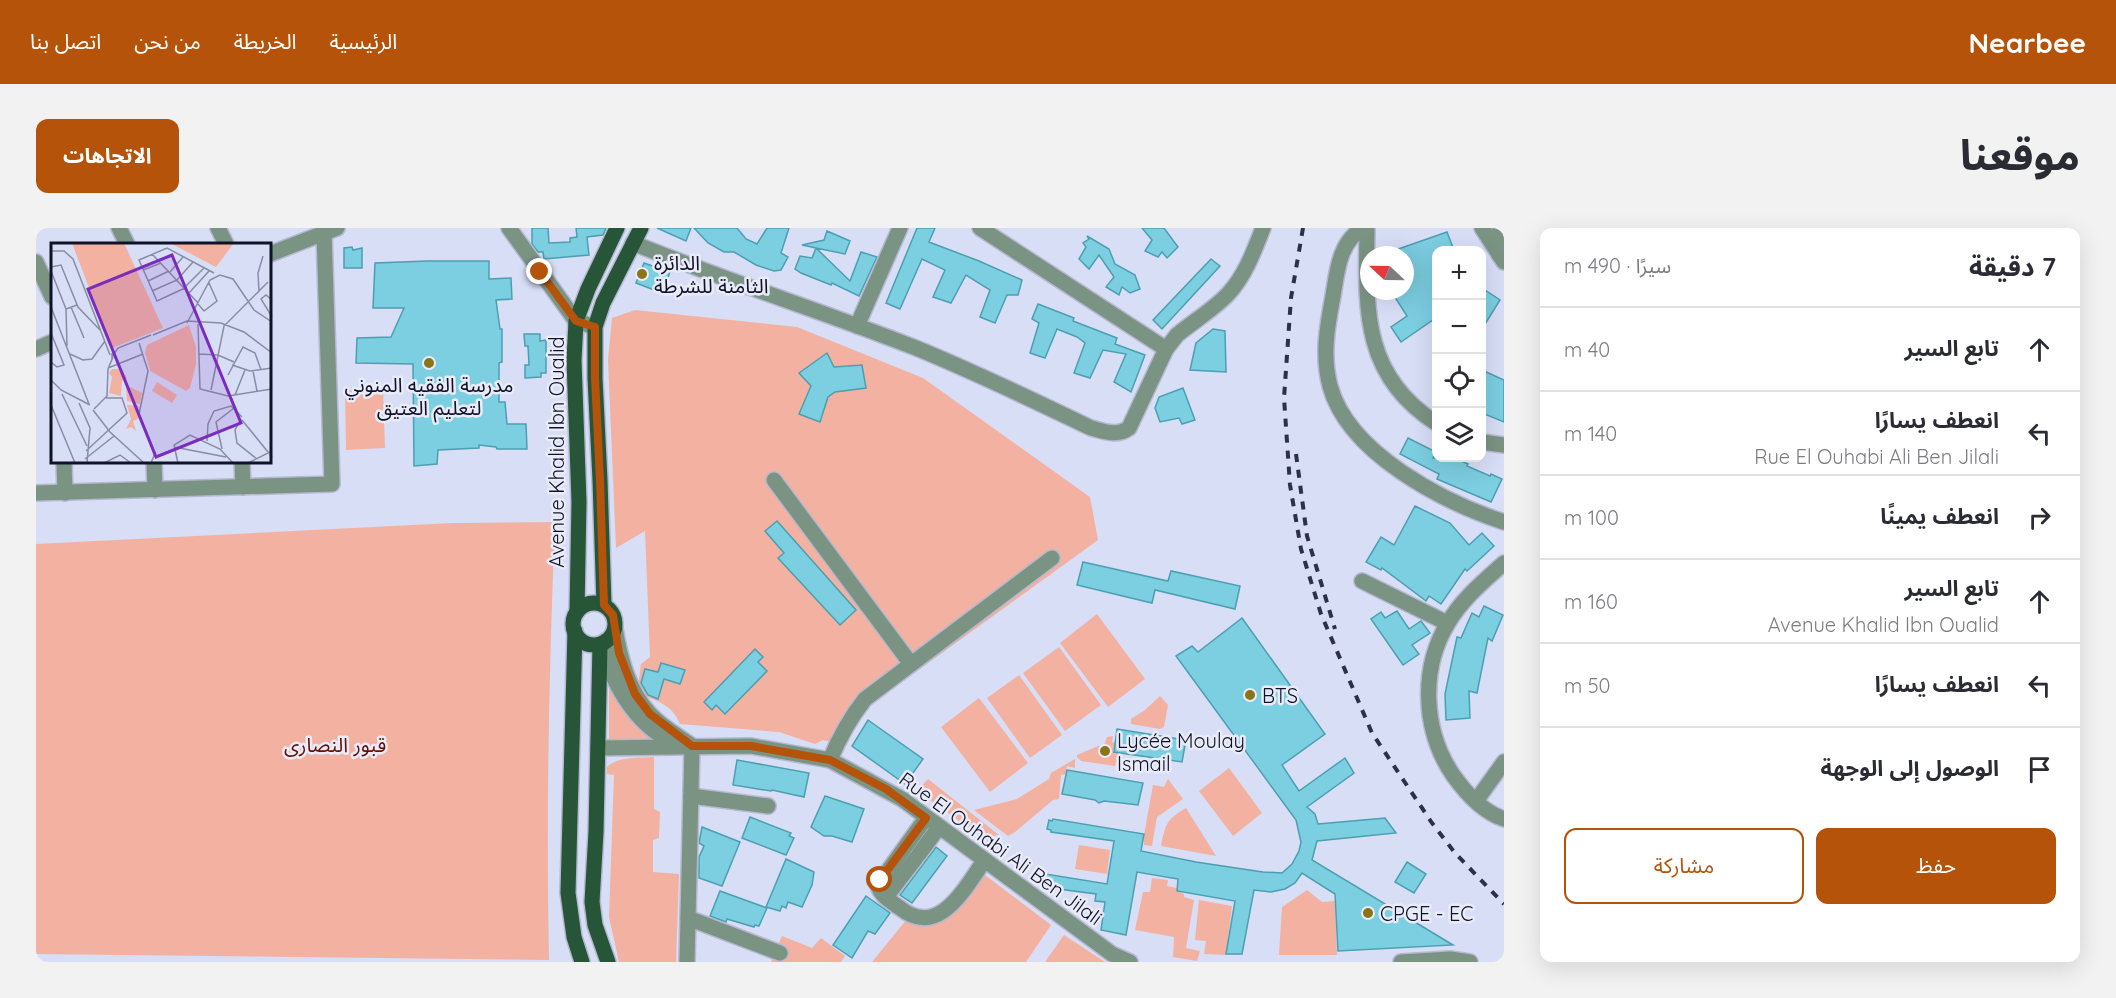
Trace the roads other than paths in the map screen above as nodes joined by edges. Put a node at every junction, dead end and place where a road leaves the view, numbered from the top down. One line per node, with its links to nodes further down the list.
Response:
1 (119, 228): 14 (street)
2 (218, 228): 15 (street)
3 (509, 228): 21 (street)
4 (617, 228): 21 (main road, Avenue Khalid Ibn Oualid)
5 (641, 228): 16 (main road, Avenue Khalid Ibn Oualid)
6 (900, 228): 22 (street)
7 (980, 228): 26 (street)
8 (1263, 228): 26 (street)
9 (1363, 228): 38 (street)
10 (1368, 228): 27 (street)
11 (1482, 228): 18 (street)
12 (1500, 228): 18 (street)
13 (323, 231): 17 (street); 34 (street)
14 (126, 243)
15 (226, 243)
16 (633, 243): 22 (street); 23 (main road, Avenue Khalid Ibn Oualid)
17 (272, 253)
18 (1502, 259)
19 (36, 262): 20 (street)
20 (51, 295)
21 (576, 321): 23 (street); 43 (main road, Avenue Khalid Ibn Oualid)
22 (857, 326): 26 (street)
23 (595, 327): 42 (main road, Avenue Khalid Ibn Oualid)
24 (51, 342): 25 (street)
25 (36, 349)
26 (1166, 349)
27 (1432, 419)
28 (1486, 443): 29 (street)
29 (1504, 445)
30 (64, 464): 36 (street)
31 (154, 464): 35 (street)
32 (242, 464): 34 (street)
33 (774, 480): 48 (street)
34 (243, 487): 35 (street)
35 (155, 490): 36 (street)
36 (65, 493): 37 (street)
37 (36, 494)
38 (1504, 522)
39 (1052, 558): 48 (street)
40 (1504, 563): 44 (street)
41 (1362, 581): 44 (street)
42 (604, 605): 43 (main road); 45 (main road)
43 (577, 612): 46 (main road)
44 (1447, 623): 54 (street)
45 (615, 628): 47 (main road); 49 (street)
46 (575, 631): 47 (main road); 62 (main road)
47 (603, 643): 49 (street); 50 (main road)
48 (911, 664): 51 (street)
49 (686, 746): 50 (street, Rue El Ouhabi Ali Ben Jilali); 51 (street, Rue El Ouhabi Ali Ben Jilali); 53 (street)
50 (598, 748): 63 (main road)
51 (830, 760): 57 (street, Rue El Ouhabi Ali Ben Jilali)
52 (1504, 762): 54 (street)
53 (691, 796): 55 (street); 60 (street)
54 (1476, 801): 56 (street)
55 (768, 806)
56 (1504, 819)
57 (933, 822): 58 (street, Rue El Ouhabi Ali Ben Jilali); 59 (street); 59 (street)
58 (984, 861): 59 (street); 65 (street, Rue El Ouhabi Ali Ben Jilali)
59 (886, 897)
60 (688, 918): 61 (street); 64 (street)
61 (780, 953)
62 (582, 962)
63 (608, 962)
64 (687, 962)
65 (1130, 962)
66 (1401, 962): 67 (street)
67 (1470, 962)

